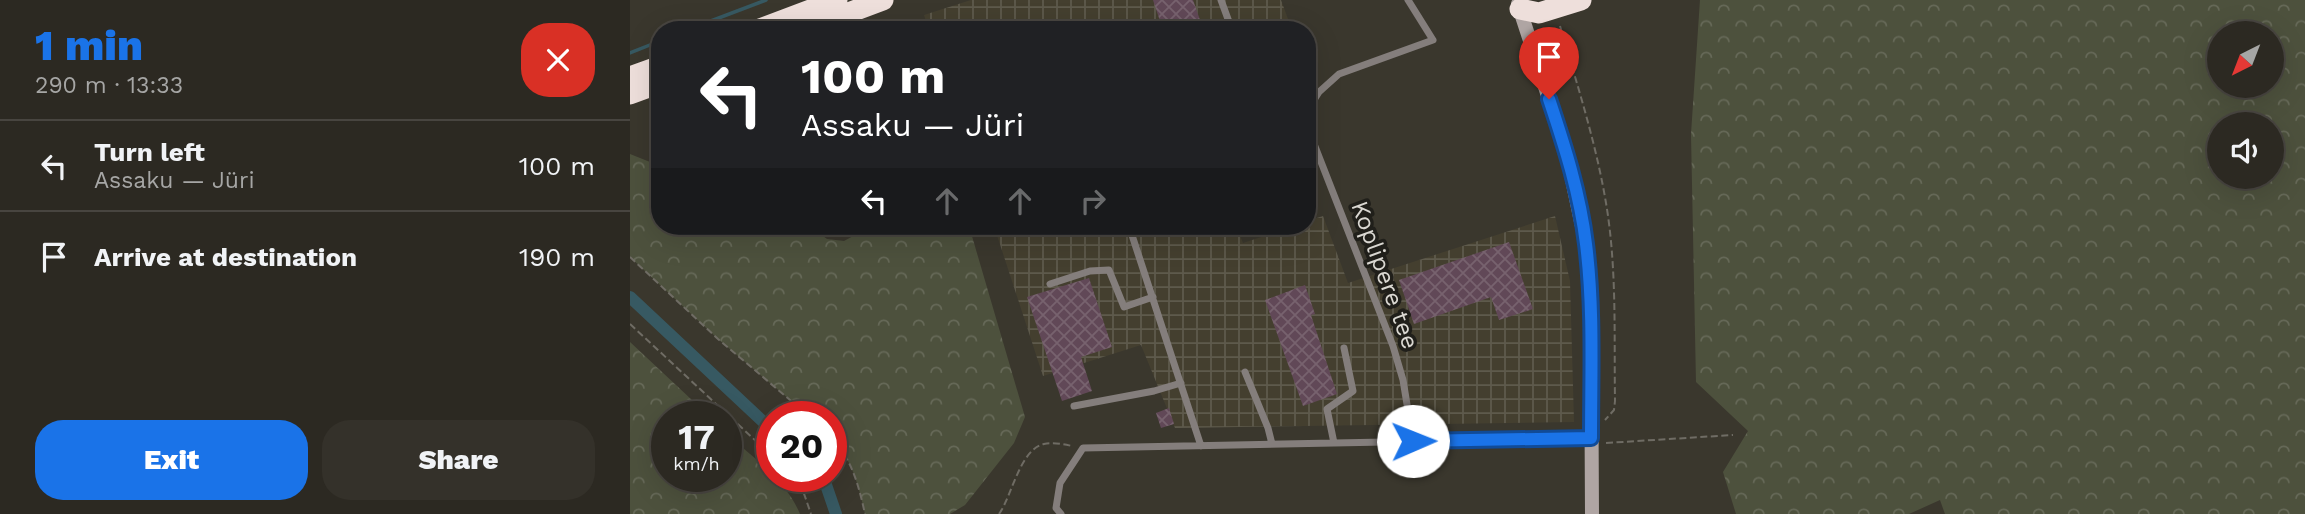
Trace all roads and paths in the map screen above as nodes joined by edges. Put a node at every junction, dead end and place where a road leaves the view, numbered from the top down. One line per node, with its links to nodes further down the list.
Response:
1 (883, 0): 8 (highway)
2 (1221, 0): 9 (lane)
3 (1408, 0): 15 (lane)
4 (1581, 0): 6 (highway)
5 (831, 2): 7 (highway)
6 (1523, 3): 27 (street)
7 (781, 21)
8 (827, 21)
9 (1229, 21)
10 (1563, 35): 27 (path)
11 (651, 69): 12 (highway)
12 (630, 77)
13 (651, 86): 14 (highway)
14 (630, 94)
15 (1316, 97)
16 (1316, 150): 30 (lane, Koplipere tee)
17 (1132, 235): 20 (lane)
18 (630, 257): 25 (path)
19 (1050, 284): 20 (lane)
20 (1153, 297): 24 (lane)
21 (630, 324): 29 (path)
22 (1344, 348): 31 (lane)
23 (1245, 372): 32 (lane)
24 (1181, 383): 26 (lane); 33 (lane)
25 (790, 401)
26 (1074, 406)
27 (1591, 435): 28 (path); 30 (lane); 41 (street)
28 (1733, 435)
29 (756, 441)
30 (1413, 441): 31 (lane)
31 (1334, 443): 32 (lane)
32 (1272, 444): 33 (lane)
33 (1201, 446): 34 (lane)
34 (1083, 448): 39 (path); 40 (lane)
35 (847, 462): 38 (path)
36 (803, 492): 37 (path)
37 (811, 514)
38 (865, 514)
39 (999, 514)
40 (1061, 514)
41 (1592, 514)

